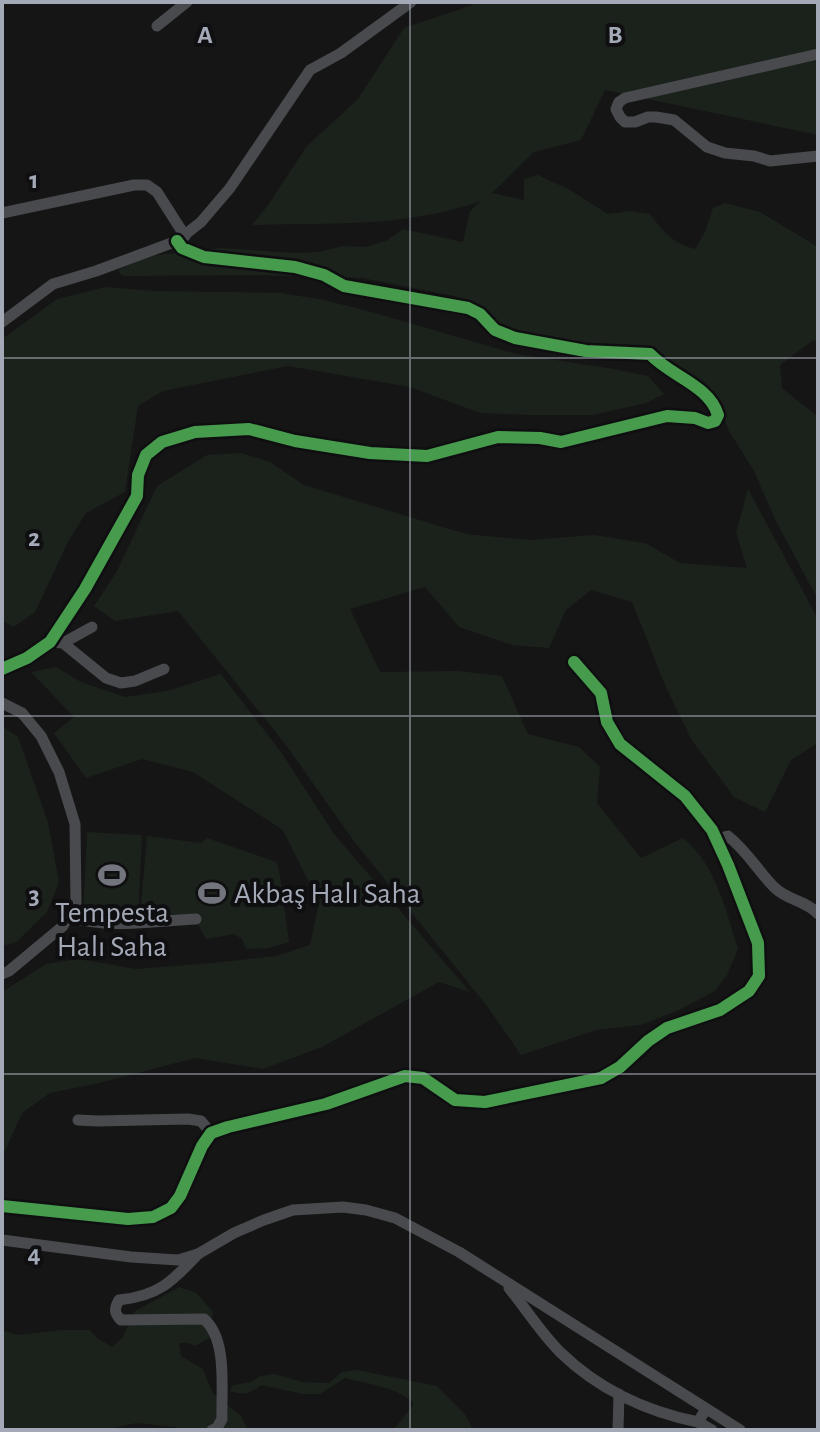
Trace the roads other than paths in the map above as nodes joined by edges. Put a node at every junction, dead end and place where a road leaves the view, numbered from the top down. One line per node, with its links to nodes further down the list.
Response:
1 (187, 2): 3 (street)
2 (411, 2): 7 (street)
3 (157, 26)
4 (818, 54): 5 (street)
5 (818, 156)
6 (2, 213): 7 (street)
7 (181, 239): 8 (street); 10 (street)
8 (2, 322)
9 (92, 627): 11 (street)
10 (50, 642): 11 (street); 13 (street)
11 (63, 643): 14 (street)
12 (574, 662): 16 (street)
13 (2, 669)
14 (164, 669)
15 (2, 703): 18 (street)
16 (716, 839): 17 (street); 22 (street)
17 (818, 914)
18 (69, 917): 19 (street); 20 (street)
19 (196, 919)
20 (2, 974)
21 (78, 1120): 22 (street)
22 (211, 1133): 23 (street)
23 (2, 1206)
24 (2, 1240): 25 (street)
25 (198, 1254): 26 (street); 30 (street)
26 (504, 1281): 27 (street); 28 (street)
27 (619, 1394): 29 (street); 31 (street)
28 (706, 1409): 29 (street); 33 (street)
29 (698, 1422): 32 (street)
30 (212, 1430)
31 (618, 1430)
32 (712, 1430)
33 (740, 1430)

